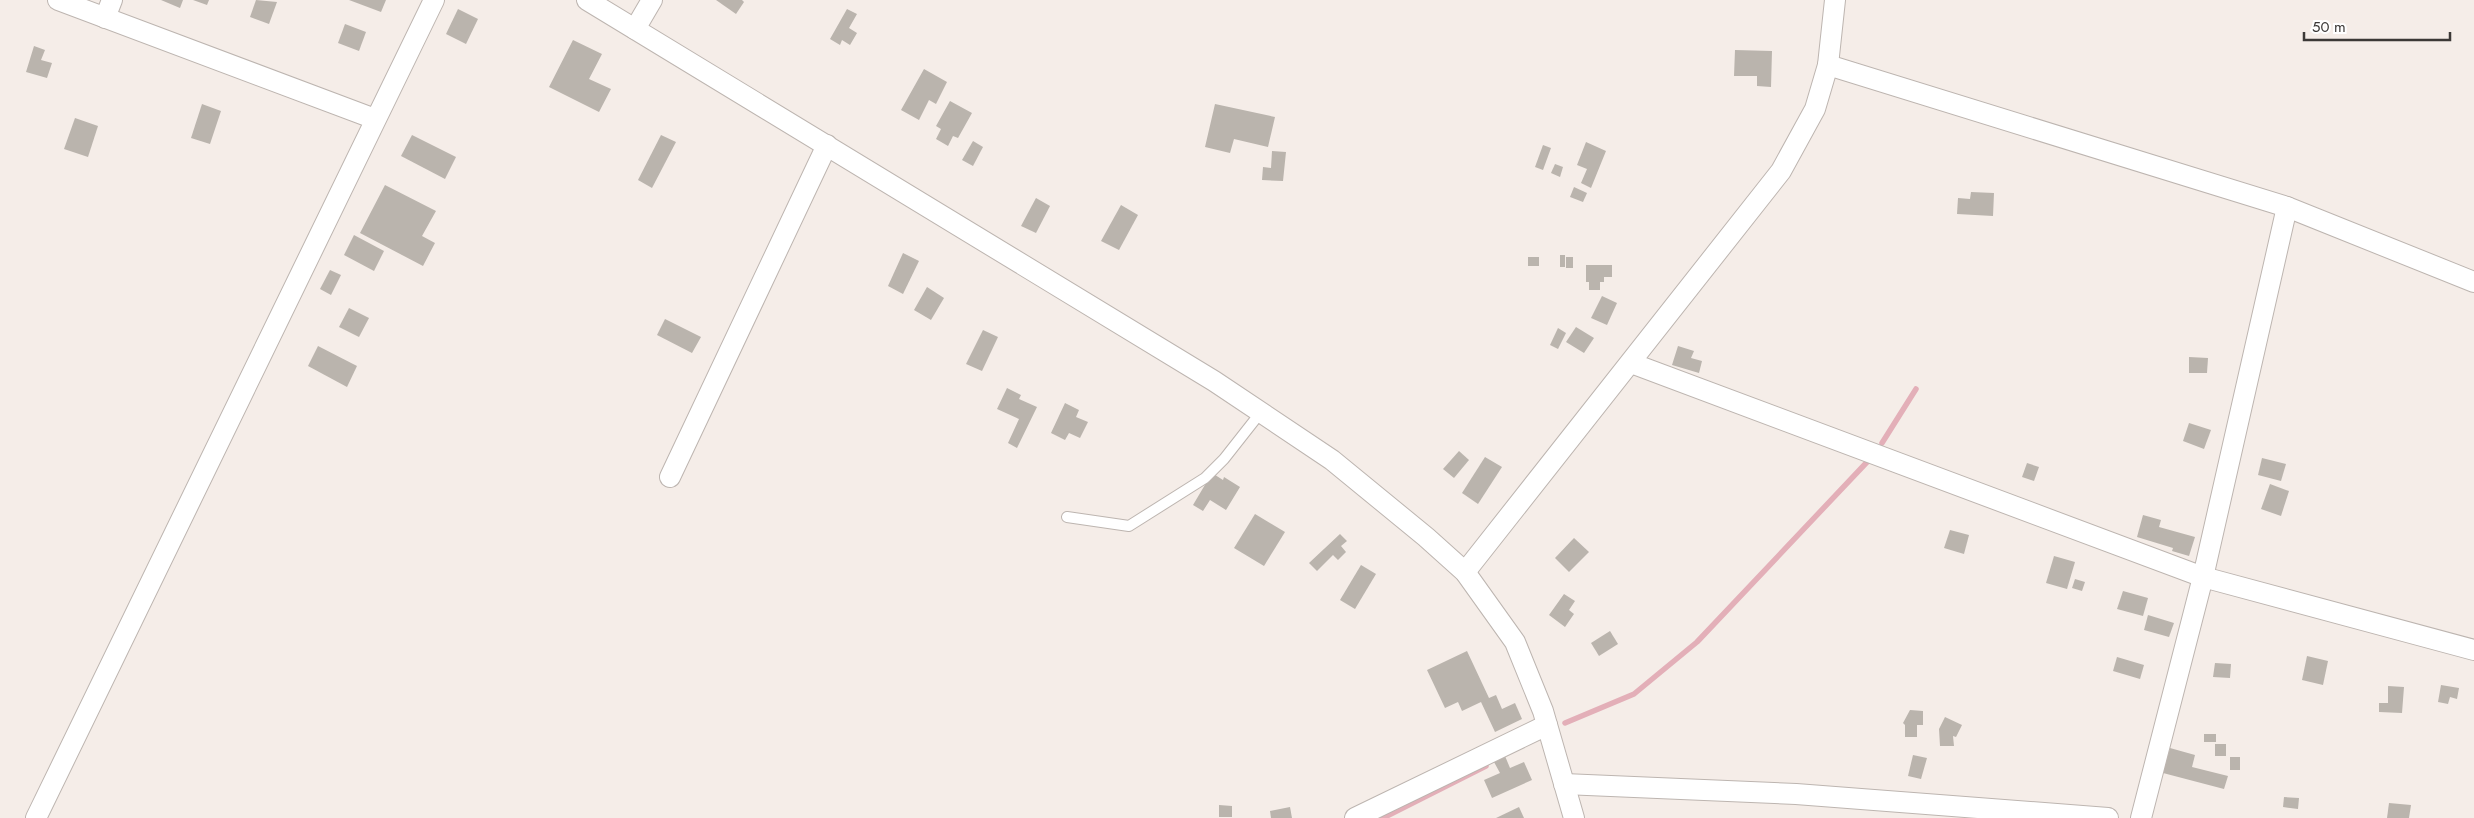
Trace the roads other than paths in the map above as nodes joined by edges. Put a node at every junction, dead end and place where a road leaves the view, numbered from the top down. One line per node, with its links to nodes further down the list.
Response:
1 (58, 0): 6 (street)
2 (434, 0): 9 (street)
3 (587, 0): 7 (street)
4 (652, 0): 7 (street)
5 (1835, 0): 8 (street)
6 (108, 9): 9 (street)
7 (635, 29): 10 (street)
8 (1828, 65): 11 (street); 13 (street)
9 (375, 119): 22 (street)
10 (827, 145): 14 (street); 15 (street)
11 (2287, 208): 12 (street); 18 (street)
12 (2474, 282)
13 (1631, 364): 17 (street); 18 (street)
14 (1261, 412): 16 (lane); 17 (street)
15 (670, 477)
16 (1067, 516)
17 (1465, 572): 20 (street)
18 (2203, 577): 19 (street); 26 (street)
19 (2474, 650)
20 (1547, 725): 21 (street); 23 (street)
21 (1564, 784): 24 (street); 25 (street)
22 (36, 818)
23 (1355, 818)
24 (1574, 818)
25 (2108, 818)
26 (2141, 818)

